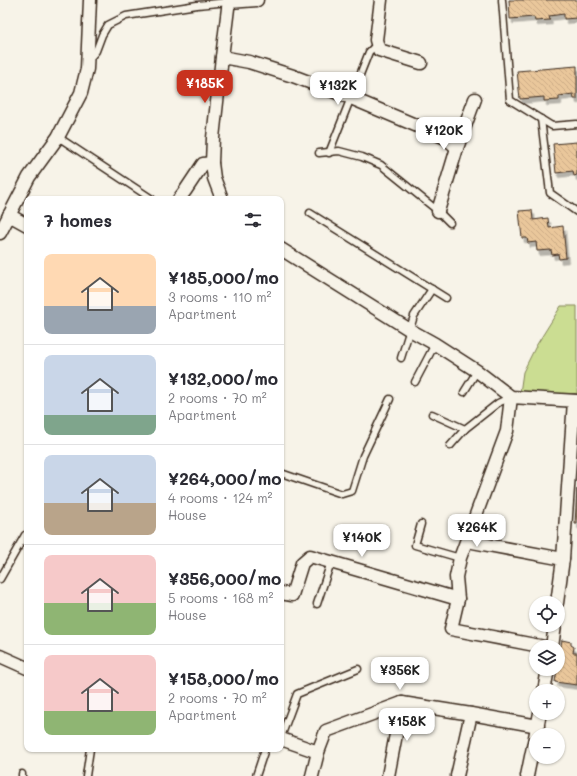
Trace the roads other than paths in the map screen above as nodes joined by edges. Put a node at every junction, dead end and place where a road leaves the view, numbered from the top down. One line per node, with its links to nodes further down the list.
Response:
1 (90, 0): 8 (street)
2 (257, 0): 5 (street)
3 (381, 0): 6 (street)
4 (502, 0): 12 (lane)
5 (229, 1): 7 (street); 8 (lane)
6 (377, 44): 9 (street); 10 (lane)
7 (222, 57): 10 (street); 18 (street)
8 (87, 60): 14 (street)
9 (421, 63)
10 (351, 98): 15 (street); 16 (lane)
11 (475, 99): 15 (street)
12 (541, 119): 13 (lane); 23 (lane)
13 (577, 124)
14 (58, 137): 19 (lane); 25 (street)
15 (457, 148): 22 (street)
16 (329, 153): 17 (lane); 22 (lane)
17 (319, 154)
18 (212, 163): 20 (street); 21 (street)
19 (147, 196)
20 (181, 196)
21 (221, 196)
22 (438, 211): 27 (lane)
23 (577, 212)
24 (310, 213): 30 (lane)
25 (9, 215): 26 (street); 28 (street)
26 (24, 223)
27 (450, 223)
28 (0, 233)
29 (284, 251): 32 (street)
30 (432, 289): 31 (lane); 32 (lane)
31 (446, 298)
32 (410, 330): 33 (street); 34 (lane)
33 (435, 344): 35 (street); 36 (lane)
34 (400, 358)
35 (477, 371): 37 (lane); 38 (street)
36 (415, 382)
37 (464, 392)
38 (512, 397): 40 (street); 42 (lane); 47 (street)
39 (390, 399): 44 (lane)
40 (575, 401): 49 (street)
41 (432, 414): 42 (lane)
42 (465, 429): 43 (lane)
43 (450, 446)
44 (284, 474)
45 (421, 524): 48 (lane)
46 (24, 537): 51 (lane)
47 (467, 541): 48 (street); 49 (street)
48 (460, 558): 54 (street)
49 (563, 559): 53 (street)
50 (331, 562): 52 (street); 54 (street); 55 (lane)
51 (0, 579)
52 (284, 594)
53 (558, 596)
54 (458, 599): 56 (street)
55 (317, 604)
56 (529, 644)
57 (0, 656): 58 (street)
58 (24, 667)
59 (358, 669): 64 (lane)
60 (402, 703): 61 (street); 68 (street); 72 (street)
61 (471, 714): 63 (street); 73 (street)
62 (539, 720): 63 (street)
63 (538, 726): 74 (street)
64 (284, 730)
65 (284, 739): 68 (street)
66 (90, 752): 69 (lane)
67 (264, 752): 70 (lane)
68 (318, 752): 71 (street)
69 (86, 776)
70 (256, 776)
71 (312, 776)
72 (388, 776)
73 (457, 776)
74 (527, 776)

